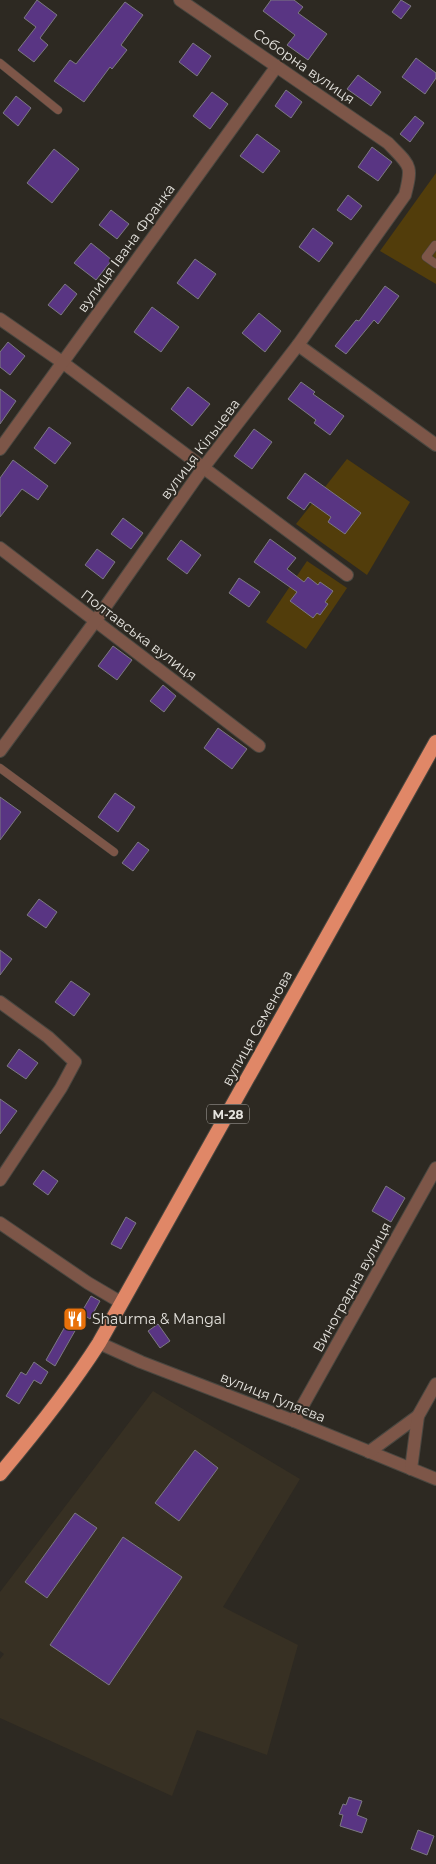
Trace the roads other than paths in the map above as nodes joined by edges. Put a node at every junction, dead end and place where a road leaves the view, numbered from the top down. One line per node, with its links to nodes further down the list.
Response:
1 (180, 0): 3 (street, Соборна вулиця)
2 (0, 64): 4 (lane)
3 (277, 66): 5 (street, Соборна вулиця); 10 (street, вулиця Івана Франка)
4 (58, 110)
5 (406, 162): 9 (street, вулиця Кільцева)
6 (435, 245): 7 (lane)
7 (436, 264)
8 (0, 319): 10 (street)
9 (298, 345): 11 (street); 13 (street, вулиця Кільцева)
10 (62, 362): 12 (street, вулиця Івана Франка); 13 (street)
11 (436, 445)
12 (0, 449)
13 (204, 468): 15 (street); 16 (street, вулиця Кільцева)
14 (0, 548): 16 (street, Полтавська вулиця)
15 (347, 574)
16 (96, 620): 18 (street, Полтавська вулиця); 19 (street, вулиця Кільцева)
17 (436, 742): 26 (highway, вулиця Семенова / М-28)
18 (259, 746)
19 (0, 751)
20 (0, 768): 21 (lane)
21 (114, 852)
22 (0, 1002): 24 (street)
23 (436, 1168): 30 (street, Виноградна вулиця)
24 (0, 1180)
25 (0, 1223): 26 (street)
26 (122, 1303): 27 (highway, вулиця Семенова / М-28)
27 (99, 1343): 30 (street, вулиця Гуляєва); 33 (highway, вулиця Семенова / М-28)
28 (436, 1384): 29 (street)
29 (418, 1416): 31 (street); 32 (street)
30 (294, 1421): 31 (street, вулиця Гуляєва)
31 (369, 1452): 32 (street, вулиця Гуляєва)
32 (410, 1469): 34 (street, вулиця Гуляєва)
33 (0, 1474)
34 (436, 1479)

